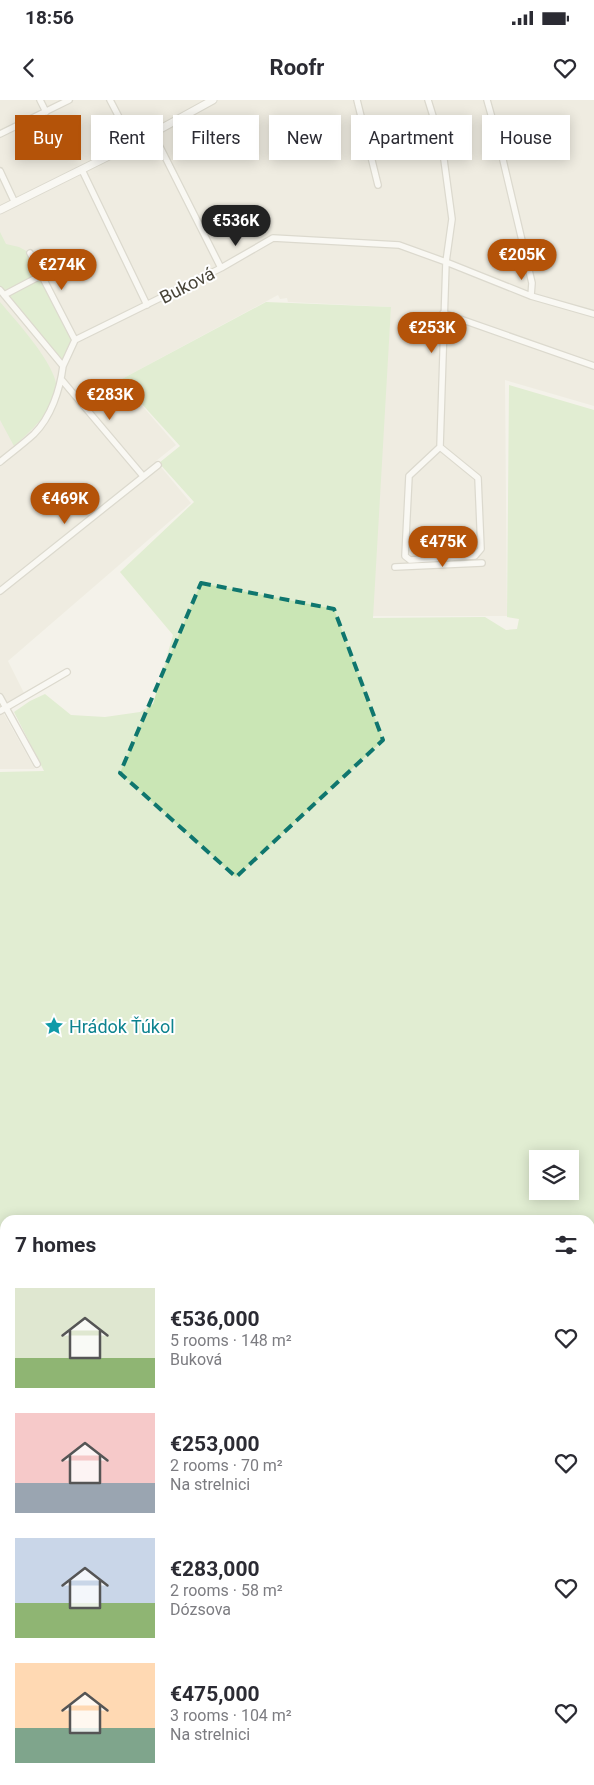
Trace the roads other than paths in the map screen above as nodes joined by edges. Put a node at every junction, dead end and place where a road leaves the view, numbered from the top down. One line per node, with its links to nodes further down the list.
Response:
1 (40, 100): 8 (street)
2 (69, 100): 8 (street)
3 (110, 100): 9 (street)
4 (213, 100): 10 (street)
5 (357, 100): 16 (street)
6 (428, 100): 20 (street)
7 (487, 100): 24 (street)
8 (46, 112): 11 (street)
9 (118, 115)
10 (163, 128)
11 (0, 134)
12 (163, 153): 21 (street)
13 (102, 160): 14 (street)
14 (82, 170): 17 (street); 25 (street)
15 (0, 171): 17 (street)
16 (378, 184)
17 (14, 204): 18 (street)
18 (0, 210)
19 (30, 253): 22 (street)
20 (446, 262): 21 (street, Buková); 24 (street, Buková); 26 (street)
21 (221, 268): 25 (street, Buková)
22 (42, 275): 23 (street); 28 (street)
23 (2, 293): 29 (street)
24 (531, 296): 27 (street, Buková)
25 (147, 305): 28 (street, Buková)
26 (443, 313): 30 (street); 32 (street)
27 (594, 314)
28 (75, 340): 29 (street)
29 (63, 366): 31 (street)
30 (594, 366)
31 (61, 379): 33 (street); 35 (street)
32 (440, 447): 36 (street); 37 (street)
33 (0, 462)
34 (158, 465): 35 (street)
35 (143, 476): 41 (street)
36 (458, 557): 37 (street); 39 (street)
37 (425, 562): 39 (street); 40 (street)
38 (482, 563): 39 (street)
39 (458, 564)
40 (395, 567)
41 (0, 591)
42 (67, 672): 44 (street)
43 (0, 697): 44 (street)
44 (3, 709): 45 (street)
45 (36, 764)

